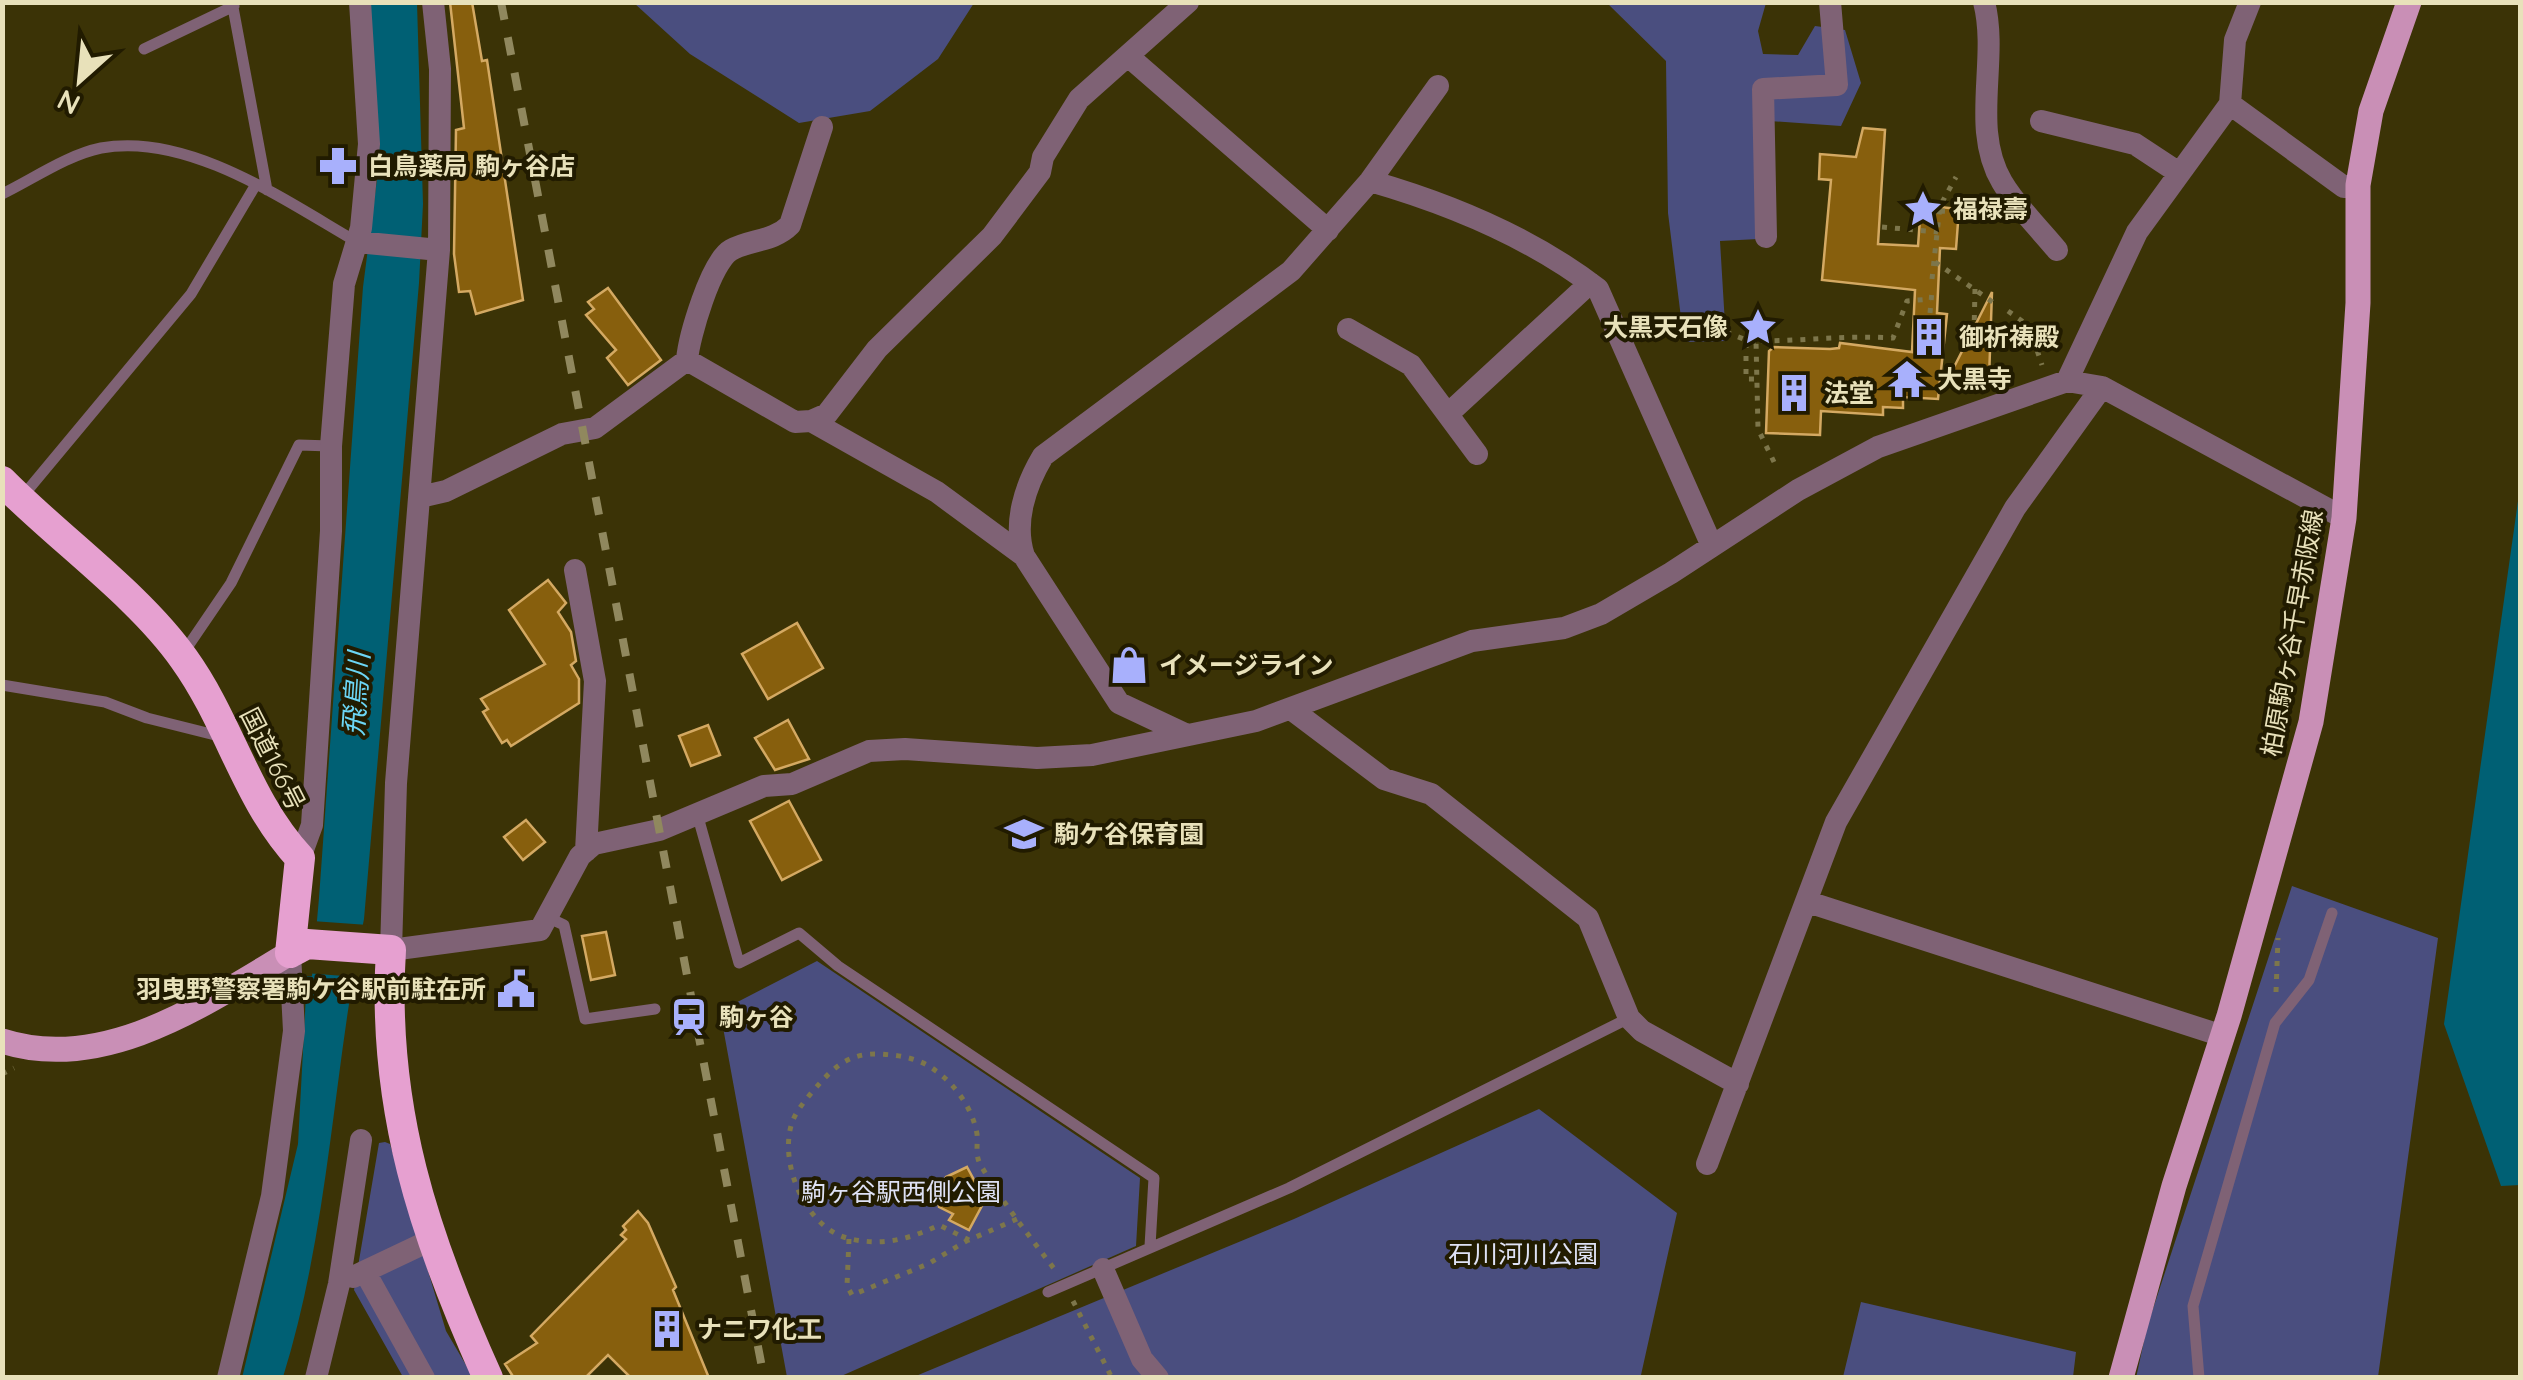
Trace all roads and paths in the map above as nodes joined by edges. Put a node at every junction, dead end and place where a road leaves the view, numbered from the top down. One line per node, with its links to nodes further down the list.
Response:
1 (360, 2): 27 (street)
2 (433, 2): 28 (street)
3 (1188, 2): 10 (street)
4 (1984, 2): 29 (street)
5 (2250, 2): 12 (street)
6 (2409, 2): 18 (main road, 柏原駒ヶ谷千早赤阪線)
7 (1819, 3): 26 (street)
8 (233, 4): 9 (lane); 19 (lane)
9 (144, 49)
10 (1128, 56): 24 (street); 50 (street)
11 (1438, 86): 17 (street)
12 (2230, 104): 15 (street); 18 (street)
13 (2042, 121): 15 (street)
14 (822, 128): 44 (street)
15 (2180, 173): 47 (street)
16 (1956, 176): 21 (path)
17 (1370, 181): 24 (street); 32 (street)
18 (2358, 185): 56 (main road, 柏原駒ヶ谷千早赤阪線)
19 (261, 188): 20 (lane); 27 (lane); 54 (lane)
20 (2, 194)
21 (1940, 211): 22 (path); 25 (path)
22 (1972, 213)
23 (1882, 227): 25 (path)
24 (1328, 230): 58 (street)
25 (1938, 232): 30 (path)
26 (1766, 237)
27 (360, 242): 28 (street); 51 (street)
28 (434, 250): 55 (street)
29 (2057, 250)
30 (1934, 262): 31 (path); 33 (path)
31 (1932, 279)
32 (1590, 283): 49 (street); 57 (street)
33 (1976, 289): 36 (path); 41 (path)
34 (1932, 290): 35 (path)
35 (1931, 299): 38 (path); 43 (path)
36 (1994, 303)
37 (2008, 311): 45 (path)
38 (1930, 313)
39 (1348, 329): 49 (street)
40 (1726, 332): 42 (path)
41 (1974, 333)
42 (1746, 340): 43 (path); 46 (path)
43 (1756, 341): 46 (path)
44 (686, 360): 50 (street); 55 (street)
45 (2042, 366)
46 (1757, 379): 53 (path)
47 (2067, 381): 48 (street); 57 (street)
48 (2102, 387): 56 (street); 68 (street)
49 (1448, 414): 52 (street)
50 (811, 421): 58 (street)
51 (331, 446): 60 (lane); 67 (street)
52 (1478, 454)
53 (1774, 462)
54 (12, 490): 60 (highway, 国道166号)
55 (420, 497): 73 (street)
56 (2344, 518): 77 (main road, 柏原駒ヶ谷千早赤阪線)
57 (1712, 546): 62 (street)
58 (1024, 556): 63 (street)
59 (575, 570): 66 (street)
60 (182, 655): 64 (highway, 国道166号)
61 (2, 685): 64 (lane)
62 (1291, 709): 63 (street); 75 (street)
63 (1187, 735): 65 (street)
64 (227, 738): 67 (highway, 国道166号)
65 (698, 817): 66 (street); 86 (lane)
66 (586, 851): 70 (street)
67 (300, 858): 72 (highway)
68 (1808, 902): 77 (street); 79 (street)
69 (2332, 913): 76 (lane)
70 (547, 917): 73 (street); 74 (lane)
71 (2278, 934): 76 (path)
72 (299, 948): 73 (highway); 78 (main road); 92 (street)
73 (380, 948): 84 (highway)
74 (655, 1009)
75 (1629, 1018): 79 (street); 86 (lane)
76 (2275, 1023): 99 (lane)
77 (2223, 1036): 98 (main road, 柏原駒ヶ谷千早赤阪線)
78 (2, 1041)
79 (1738, 1084): 81 (street)
80 (362, 1140): 89 (street)
81 (1707, 1164)
82 (1017, 1219): 83 (path); 85 (path); 90 (path)
83 (849, 1239): 85 (path); 85 (path)
84 (432, 1240): 88 (street); 95 (highway)
85 (969, 1240)
86 (1150, 1246): 87 (lane)
87 (1103, 1268): 90 (lane); 97 (street)
88 (365, 1272): 89 (street); 94 (street)
89 (339, 1284): 93 (street)
90 (1064, 1284): 91 (lane); 96 (path)
91 (1048, 1292)
92 (228, 1378)
93 (316, 1378)
94 (424, 1378)
95 (488, 1378)
96 (1112, 1378)
97 (1158, 1378)
98 (2121, 1378)
99 (2198, 1378)

